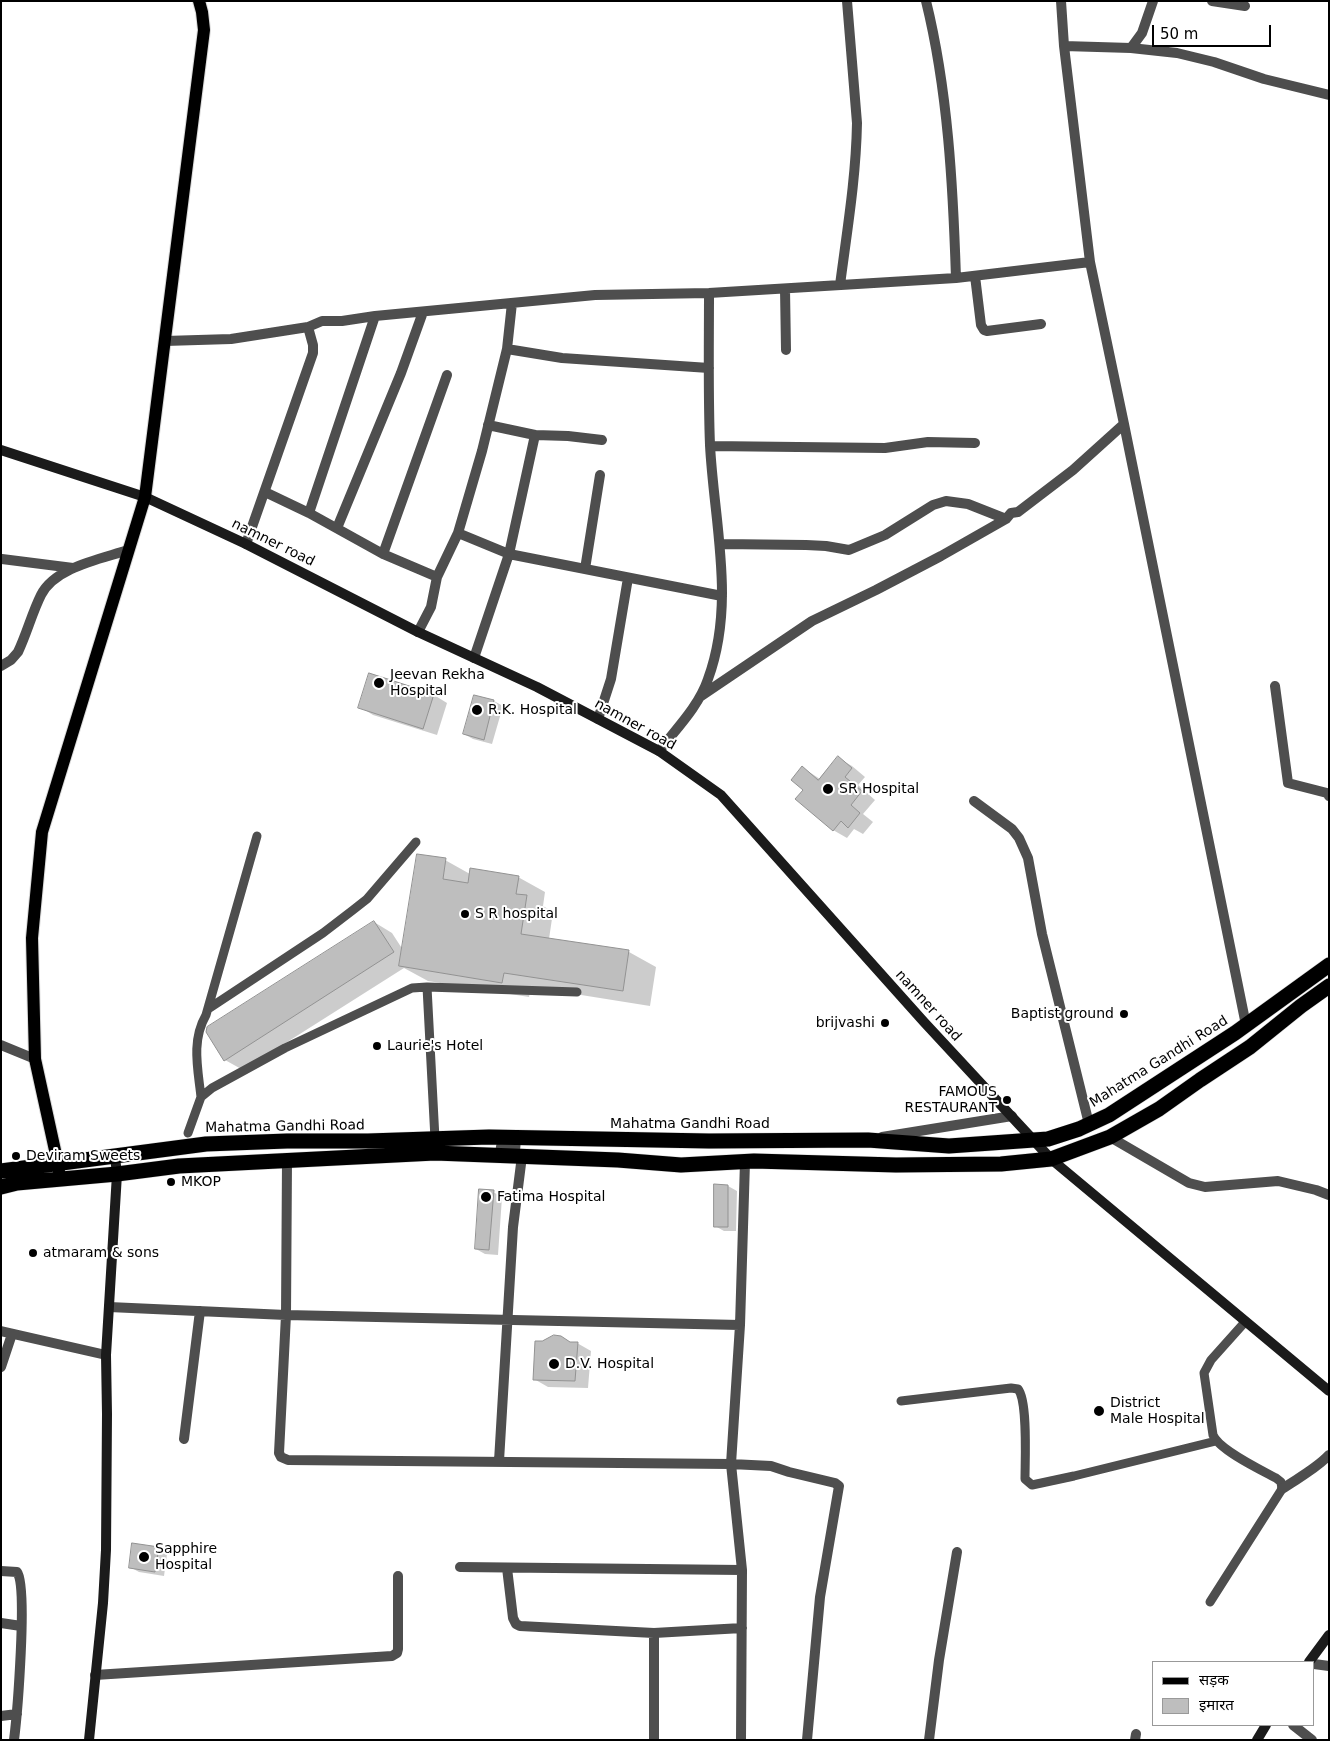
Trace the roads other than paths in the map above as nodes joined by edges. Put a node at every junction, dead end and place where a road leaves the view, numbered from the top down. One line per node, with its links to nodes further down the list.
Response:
1 (846, 1): 14 (street)
2 (926, 1): 13 (street)
3 (1061, 1): 8 (street)
4 (1152, 1): 9 (street)
5 (1212, 1): 7 (street)
6 (202, 5): 22 (main road)
7 (1245, 6)
8 (1064, 46): 9 (street); 11 (street)
9 (1131, 48): 10 (street)
10 (1329, 95)
11 (1090, 262): 12 (street); 27 (street)
12 (974, 276): 13 (street); 20 (street)
13 (956, 278): 14 (street)
14 (840, 285): 15 (street)
15 (785, 289): 16 (street); 24 (street)
16 (709, 293): 17 (street); 25 (street)
17 (512, 303): 18 (street); 23 (street)
18 (423, 312): 19 (street); 39 (street)
19 (375, 316): 21 (street); 37 (street)
20 (1041, 324)
21 (308, 327): 22 (street); 35 (street)
22 (165, 341): 36 (main road)
23 (507, 348): 25 (street); 28 (street)
24 (786, 350)
25 (710, 368): 32 (street)
26 (447, 375): 44 (street)
27 (1124, 424): 38 (street); 68 (street)
28 (488, 425): 29 (street); 40 (street)
29 (534, 435): 30 (street); 45 (street)
30 (602, 440)
31 (975, 443): 32 (street)
32 (710, 446): 42 (street)
33 (1, 450): 36 (main road, namner road)
34 (600, 475): 48 (street)
35 (265, 492): 37 (street); 41 (street)
36 (144, 497): 41 (main road, namner road); 43 (main road)
37 (309, 513): 39 (street)
38 (1006, 518): 42 (street); 56 (street)
39 (336, 528): 44 (street)
40 (458, 533): 45 (street); 49 (street)
41 (246, 544): 52 (main road, namner road)
42 (721, 544): 51 (street)
43 (128, 550): 47 (street); 70 (main road)
44 (383, 554): 49 (street)
45 (509, 554): 48 (street); 53 (street)
46 (2, 559): 47 (street)
47 (73, 568): 54 (street)
48 (585, 569): 50 (street)
49 (437, 577): 52 (street)
50 (628, 578): 51 (street); 57 (street)
51 (722, 596): 56 (street)
52 (418, 632): 53 (main road, namner road)
53 (474, 658): 57 (main road, namner road)
54 (1, 666)
55 (1275, 686): 59 (street)
56 (700, 696): 58 (street)
57 (598, 719): 58 (main road, namner road)
58 (659, 751): 72 (main road, namner road)
59 (1329, 796)
60 (974, 801): 73 (street)
61 (257, 836): 67 (lane)
62 (416, 842): 67 (lane)
63 (1329, 965): 68 (highway, Mahatma Gandhi Road)
64 (1329, 986): 75 (highway, Mahatma Gandhi Road)
65 (426, 987): 66 (lane); 71 (lane); 76 (lane)
66 (577, 992)
67 (208, 1009): 71 (lane)
68 (1246, 1026): 73 (highway, Mahatma Gandhi Road)
69 (1, 1045): 70 (street)
70 (35, 1059): 85 (main road)
71 (201, 1097): 74 (lane)
72 (1012, 1116): 77 (street); 78 (main road, namner road)
73 (1089, 1124): 78 (highway, Mahatma Gandhi Road)
74 (188, 1133)
75 (1110, 1137): 81 (highway, Mahatma Gandhi Road); 88 (street)
76 (435, 1139): 77 (highway, Mahatma Gandhi Road); 80 (highway, Mahatma Gandhi Road)
77 (862, 1140): 78 (highway, Mahatma Gandhi Road)
78 (1034, 1140): 81 (main road, namner road)
79 (519, 1156): 82 (highway, Mahatma Gandhi Road); 83 (highway, Mahatma Gandhi Road); 92 (street)
80 (115, 1157): 85 (highway, Mahatma Gandhi Road); 86 (main road)
81 (1051, 1159): 83 (highway, Mahatma Gandhi Road); 93 (main road, namner road)
82 (287, 1161): 86 (highway, Mahatma Gandhi Road); 91 (street)
83 (745, 1162): 94 (street)
84 (1, 1172): 85 (highway, Mahatma Gandhi Road)
85 (59, 1172): 86 (highway, Mahatma Gandhi Road); 87 (highway, Mahatma Gandhi Road)
86 (117, 1174): 89 (main road)
87 (1, 1186)
88 (1329, 1195)
89 (109, 1306): 90 (street); 97 (main road)
90 (200, 1312): 91 (street); 101 (street)
91 (286, 1315): 92 (street); 104 (street)
92 (508, 1319): 94 (street); 104 (street)
93 (1245, 1322): 99 (main road, namner road); 102 (lane)
94 (740, 1325): 105 (street)
95 (1, 1331): 96 (street)
96 (12, 1334): 97 (street); 98 (street)
97 (106, 1355): 122 (main road)
98 (1, 1367)
99 (1329, 1391)
100 (901, 1400): 102 (lane)
101 (184, 1439)
102 (1216, 1441): 106 (lane)
103 (1329, 1455): 106 (street)
104 (499, 1461): 105 (street)
105 (731, 1464): 110 (street); 131 (street)
106 (1282, 1489): 113 (lane)
107 (957, 1552): 132 (street)
108 (460, 1568): 109 (street)
109 (506, 1568): 110 (street); 117 (street)
110 (742, 1570): 116 (street)
111 (1, 1571): 115 (street)
112 (398, 1576): 122 (street)
113 (1210, 1602)
114 (1, 1623): 115 (street)
115 (21, 1626): 123 (street)
116 (742, 1628): 117 (street); 130 (street)
117 (654, 1632): 129 (street)
118 (1329, 1635): 119 (main road)
119 (1310, 1661)
120 (1315, 1664): 121 (street)
121 (1329, 1666)
122 (95, 1675): 128 (main road)
123 (17, 1714): 124 (street); 127 (street)
124 (1, 1716)
125 (1265, 1726): 133 (main road)
126 (1294, 1726): 134 (street)
127 (14, 1740)
128 (88, 1740)
129 (654, 1740)
130 (741, 1740)
131 (807, 1740)
132 (929, 1740)
133 (1257, 1740)
134 (1312, 1740)

